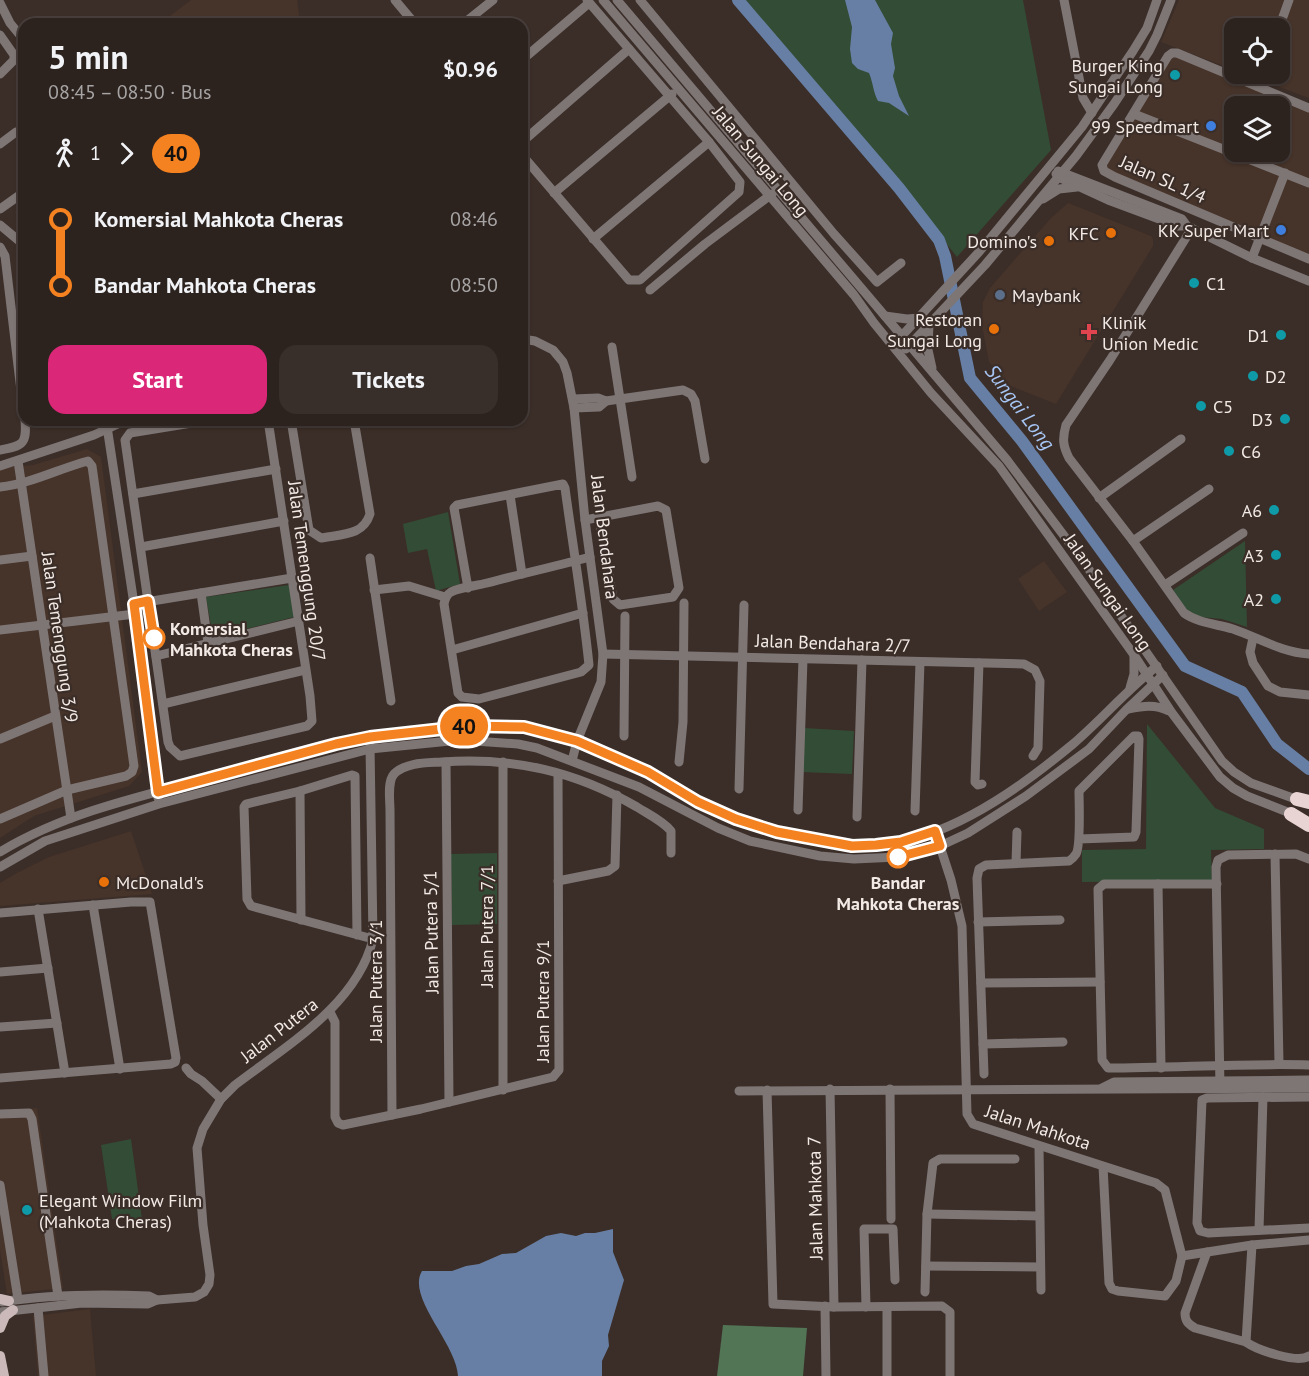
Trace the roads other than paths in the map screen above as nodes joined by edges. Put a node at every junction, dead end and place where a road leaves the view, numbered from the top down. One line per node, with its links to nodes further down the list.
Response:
1 (493, 0): 13 (street)
2 (603, 0): 22 (street, Jalan Sungai Long)
3 (616, 0): 39 (street, Jalan Sungai Long)
4 (640, 0): 36 (street)
5 (1064, 0): 26 (street)
6 (1157, 0): 26 (street)
7 (1171, 0): 20 (street)
8 (1289, 0): 14 (street)
9 (588, 1): 17 (street); 18 (street)
10 (400, 2): 12 (street)
11 (0, 3): 15 (street)
12 (411, 18)
13 (471, 18)
14 (1282, 18)
15 (18, 32)
16 (2, 38): 19 (street)
17 (628, 49): 24 (street); 29 (street)
18 (528, 55)
19 (0, 74)
20 (1130, 80): 23 (street); 32 (street)
21 (1257, 86): 23 (street, Jalan SL 1/4); 25 (street)
22 (678, 88): 24 (street); 42 (street, Jalan Sungai Long)
23 (1148, 89): 27 (street, Jalan SL 1/4)
24 (669, 96): 30 (street); 40 (street)
25 (1309, 108)
26 (1092, 113): 34 (street)
27 (1134, 114): 35 (street); 47 (street, Jalan SL 1/4)
28 (16, 132): 31 (street)
29 (528, 137)
30 (709, 142): 48 (street); 48 (street)
31 (0, 144)
32 (1076, 156): 34 (street); 38 (street)
33 (528, 162): 40 (street)
34 (1055, 171): 38 (street); 43 (street); 57 (street)
35 (1285, 173): 37 (street); 47 (street)
36 (791, 180): 39 (street); 53 (street)
37 (1309, 183)
38 (1082, 184): 43 (street); 46 (street)
39 (779, 189): 42 (street); 56 (street, Jalan Sungai Long)
40 (554, 193): 48 (street)
41 (18, 196): 44 (street)
42 (769, 196): 55 (street); 62 (street, Jalan Sungai Long)
43 (1036, 204): 58 (street)
44 (2, 205)
45 (0, 225): 49 (street)
46 (1189, 227): 51 (street); 89 (street)
47 (1260, 238): 51 (street); 52 (street, Jalan SL 1/4)
48 (593, 239)
49 (18, 240)
50 (0, 247): 65 (street)
51 (1252, 258): 54 (street)
52 (1309, 259)
53 (901, 263)
54 (1309, 281)
55 (650, 290)
56 (885, 316): 57 (street); 59 (street, Jalan Sungai Long)
57 (919, 318): 59 (street)
58 (929, 323): 61 (street); 66 (street)
59 (902, 337): 61 (street, Jalan Sungai Long); 62 (street)
60 (528, 341): 68 (street, Jalan Bendahara)
61 (910, 345): 64 (street); 66 (street, Jalan Sungai Long)
62 (892, 346): 64 (street, Jalan Sungai Long)
63 (612, 347): 67 (street)
64 (899, 355): 80 (street, Jalan Sungai Long)
65 (18, 367)
66 (935, 375): 80 (street, Jalan Sungai Long)
67 (620, 399): 68 (street); 78 (street); 83 (street)
68 (573, 404): 91 (street, Jalan Bendahara)
69 (25, 426): 77 (street)
70 (102, 426): 79 (street)
71 (107, 426): 111 (street)
72 (173, 426): 87 (street)
73 (269, 426): 82 (street, Jalan Temenggung 20/7)
74 (292, 426): 75 (street)
75 (355, 426)
76 (1181, 439): 89 (street)
77 (0, 450)
78 (705, 459)
79 (18, 461): 81 (street); 84 (street, Jalan Temenggung 3/9)
80 (1003, 463): 125 (street, Jalan Sungai Long); 132 (street, Jalan Sungai Long)
81 (0, 466)
82 (276, 469): 87 (street); 92 (street, Jalan Temenggung 20/7)
83 (632, 477)
84 (22, 485): 85 (street); 96 (street, Jalan Temenggung 3/9); 113 (street)
85 (0, 487)
86 (1209, 489): 94 (street)
87 (133, 494): 95 (street)
88 (510, 495): 100 (street); 101 (street); 104 (street)
89 (1099, 498): 94 (street)
90 (599, 517): 90 (street); 91 (street)
91 (585, 520): 97 (street, Jalan Bendahara)
92 (284, 521): 95 (street); 102 (street, Jalan Temenggung 20/7)
93 (1243, 533): 103 (street)
94 (1133, 541): 103 (street)
95 (141, 547): 108 (street)
96 (32, 556): 99 (street); 116 (street, Jalan Temenggung 3/9)
97 (590, 557): 100 (street); 121 (street, Jalan Bendahara)
98 (370, 558): 105 (street)
99 (0, 560)
100 (575, 561): 101 (street); 112 (street)
101 (522, 574): 104 (street)
102 (292, 578): 106 (street); 115 (street, Jalan Temenggung 20/7)
103 (1165, 585): 118 (street)
104 (468, 588): 107 (street)
105 (374, 590): 107 (street); 139 (street)
106 (201, 593): 108 (street); 119 (street)
107 (445, 597): 120 (street)
108 (148, 601): 111 (street); 126 (street)
109 (684, 603): 124 (street)
110 (744, 605): 127 (street)
111 (134, 609): 113 (street); 159 (street)
112 (583, 614): 120 (street); 120 (street)
113 (112, 616): 116 (street); 157 (street)
114 (625, 616): 122 (street)
115 (298, 621): 119 (street); 133 (street, Jalan Temenggung 20/7)
116 (42, 625): 117 (street); 143 (street, Jalan Temenggung 3/9)
117 (0, 630)
118 (1253, 638): 123 (street); 138 (street)
119 (208, 643): 126 (street)
120 (452, 650)
121 (603, 652): 122 (street, Jalan Bendahara 2/7); 147 (street, Jalan Bendahara)
122 (626, 653): 124 (street, Jalan Bendahara 2/7); 144 (street)
123 (1309, 654)
124 (683, 655): 127 (street, Jalan Bendahara 2/7); 153 (street)
125 (1134, 655): 134 (street, Jalan Sungai Long); 137 (street)
126 (156, 656): 140 (street)
127 (743, 657): 128 (street, Jalan Bendahara 2/7); 156 (street)
128 (803, 659): 129 (street, Jalan Bendahara 2/7); 163 (street)
129 (862, 660): 130 (street, Jalan Bendahara 2/7); 166 (street)
130 (920, 662): 131 (street, Jalan Bendahara 2/7); 164 (street)
131 (979, 663): 149 (street, Jalan Bendahara 2/7); 155 (street)
132 (1156, 666): 134 (street); 135 (street, Jalan Sungai Long)
133 (305, 670): 140 (street); 140 (street, Jalan Temenggung 20/7)
134 (1146, 675): 136 (street, Jalan Sungai Long); 137 (street)
135 (1163, 675): 136 (street); 161 (street, Jalan Sungai Long)
136 (1153, 684): 141 (street); 142 (street, Jalan Sungai Long)
137 (1130, 688): 171 (street)
138 (1309, 695)
139 (391, 700)
140 (163, 704)
141 (1126, 710): 142 (street); 174 (street)
142 (1172, 712): 165 (street, Jalan Sungai Long)
143 (55, 716): 146 (street); 157 (street, Jalan Temenggung 3/9)
144 (624, 736)
145 (370, 737): 147 (street); 148 (street, Jalan Putera); 159 (street)
146 (0, 739)
147 (577, 741): 150 (street, Jalan Bendahara); 171 (street)
148 (370, 749): 150 (street); 162 (street); 176 (street, Jalan Putera)
149 (1033, 756)
150 (572, 761): 174 (street)
151 (446, 762): 152 (street, Jalan Putera 3/1); 175 (street, Jalan Putera 3/1); 225 (street, Jalan Putera 5/1)
152 (502, 762): 154 (street, Jalan Putera 3/1); 219 (street, Jalan Putera 7/1)
153 (680, 762)
154 (558, 774): 160 (street, Jalan Putera 3/1); 183 (street, Jalan Putera 9/1)
155 (982, 784)
156 (739, 789)
157 (67, 790): 167 (street, Jalan Temenggung 3/9); 168 (street)
158 (300, 791): 189 (street); 189 (street); 192 (street)
159 (158, 792): 162 (street); 167 (street)
160 (617, 795): 178 (street, Jalan Putera 3/1); 183 (street)
161 (1305, 802)
162 (159, 804): 182 (street)
163 (798, 810)
164 (915, 811)
165 (1291, 814): 169 (street, Jalan Sungai Long); 170 (highway)
166 (857, 817)
167 (71, 818): 177 (street)
168 (0, 819)
169 (1309, 820)
170 (1309, 825)
171 (935, 831): 174 (street, Jalan Mahkota)
172 (1017, 832): 181 (street)
173 (1079, 839): 173 (street); 181 (street)
174 (940, 846): 198 (street, Jalan Mahkota)
175 (390, 847): 176 (street); 227 (street, Jalan Putera 3/1)
176 (373, 848): 193 (street, Jalan Putera)
177 (0, 852)
178 (671, 853)
179 (1275, 854): 180 (street); 185 (street); 205 (street)
180 (1309, 859)
181 (1016, 863): 191 (street)
182 (0, 867)
183 (558, 881): 219 (street, Jalan Putera 9/1)
184 (1158, 884): 185 (street); 196 (street); 208 (street)
185 (1216, 884): 206 (street)
186 (93, 905): 187 (street); 204 (street); 209 (street)
187 (38, 909): 188 (street); 194 (street)
188 (0, 913)
189 (302, 920): 192 (street)
190 (1060, 920): 191 (street)
191 (978, 922): 197 (street)
192 (357, 935): 193 (street)
193 (373, 939): 199 (street, Jalan Putera)
194 (48, 968): 195 (street); 200 (street)
195 (0, 972)
196 (1100, 982): 197 (street); 208 (street)
197 (980, 983): 198 (street); 203 (street)
198 (965, 984): 215 (street, Jalan Mahkota)
199 (330, 1012): 224 (street, Jalan Putera); 227 (street, Jalan Putera 9/1)
200 (57, 1023): 201 (street); 210 (street)
201 (0, 1028)
202 (1063, 1042): 203 (street)
203 (983, 1044): 211 (street)
204 (175, 1062): 209 (street); 224 (street)
205 (1279, 1064): 206 (street); 207 (street)
206 (1219, 1065): 208 (street); 214 (street)
207 (1309, 1065)
208 (1161, 1068)
209 (120, 1069): 210 (street)
210 (65, 1073): 212 (street)
211 (984, 1074)
212 (0, 1078)
213 (1309, 1080): 214 (street)
214 (1220, 1084): 215 (street); 216 (street)
215 (967, 1088): 218 (street); 228 (street, Jalan Mahkota)
216 (1309, 1088)
217 (830, 1089): 218 (street); 220 (street); 249 (street, Jalan Mahkota 7)
218 (890, 1089): 234 (street)
219 (504, 1090): 225 (street, Jalan Putera 9/1)
220 (767, 1090): 221 (street); 249 (street)
221 (739, 1091)
222 (1263, 1097): 223 (street); 236 (street); 236 (street)
223 (1309, 1097)
224 (221, 1099): 247 (street, Jalan Putera)
225 (449, 1102): 227 (street, Jalan Putera 9/1)
226 (0, 1114): 246 (street)
227 (392, 1115)
228 (1039, 1147): 230 (street, Jalan Mahkota); 233 (street)
229 (1015, 1159): 232 (street)
230 (1103, 1166): 240 (street, Jalan Mahkota); 240 (street)
231 (0, 1185): 248 (street)
232 (927, 1214): 233 (street); 241 (street)
233 (1039, 1215): 242 (street)
234 (891, 1219)
235 (1309, 1228): 236 (street)
236 (1259, 1230)
237 (1309, 1240): 238 (street)
238 (1251, 1245): 239 (street); 255 (street)
239 (1207, 1252): 240 (street); 255 (street)
240 (1182, 1256)
241 (926, 1266): 242 (street); 245 (street)
242 (1040, 1267): 244 (street)
243 (895, 1280): 250 (street)
244 (1041, 1290)
245 (925, 1292)
246 (58, 1296): 247 (street, Jalan Putera); 248 (street, Jalan Putera)
247 (157, 1300): 252 (street, Jalan Putera)
248 (8, 1302): 252 (street, Jalan Putera); 253 (street, Jalan Putera); 254 (main road)
249 (830, 1306): 250 (street); 260 (street, Jalan Mahkota 7)
250 (866, 1307): 251 (street)
251 (887, 1307): 261 (street); 262 (street)
252 (38, 1308): 259 (street)
253 (0, 1312)
254 (0, 1328)
255 (1246, 1342): 257 (street)
256 (0, 1356): 258 (main road)
257 (1309, 1356)
258 (4, 1376)
259 (44, 1376)
260 (826, 1376)
261 (887, 1376)
262 (950, 1376)

